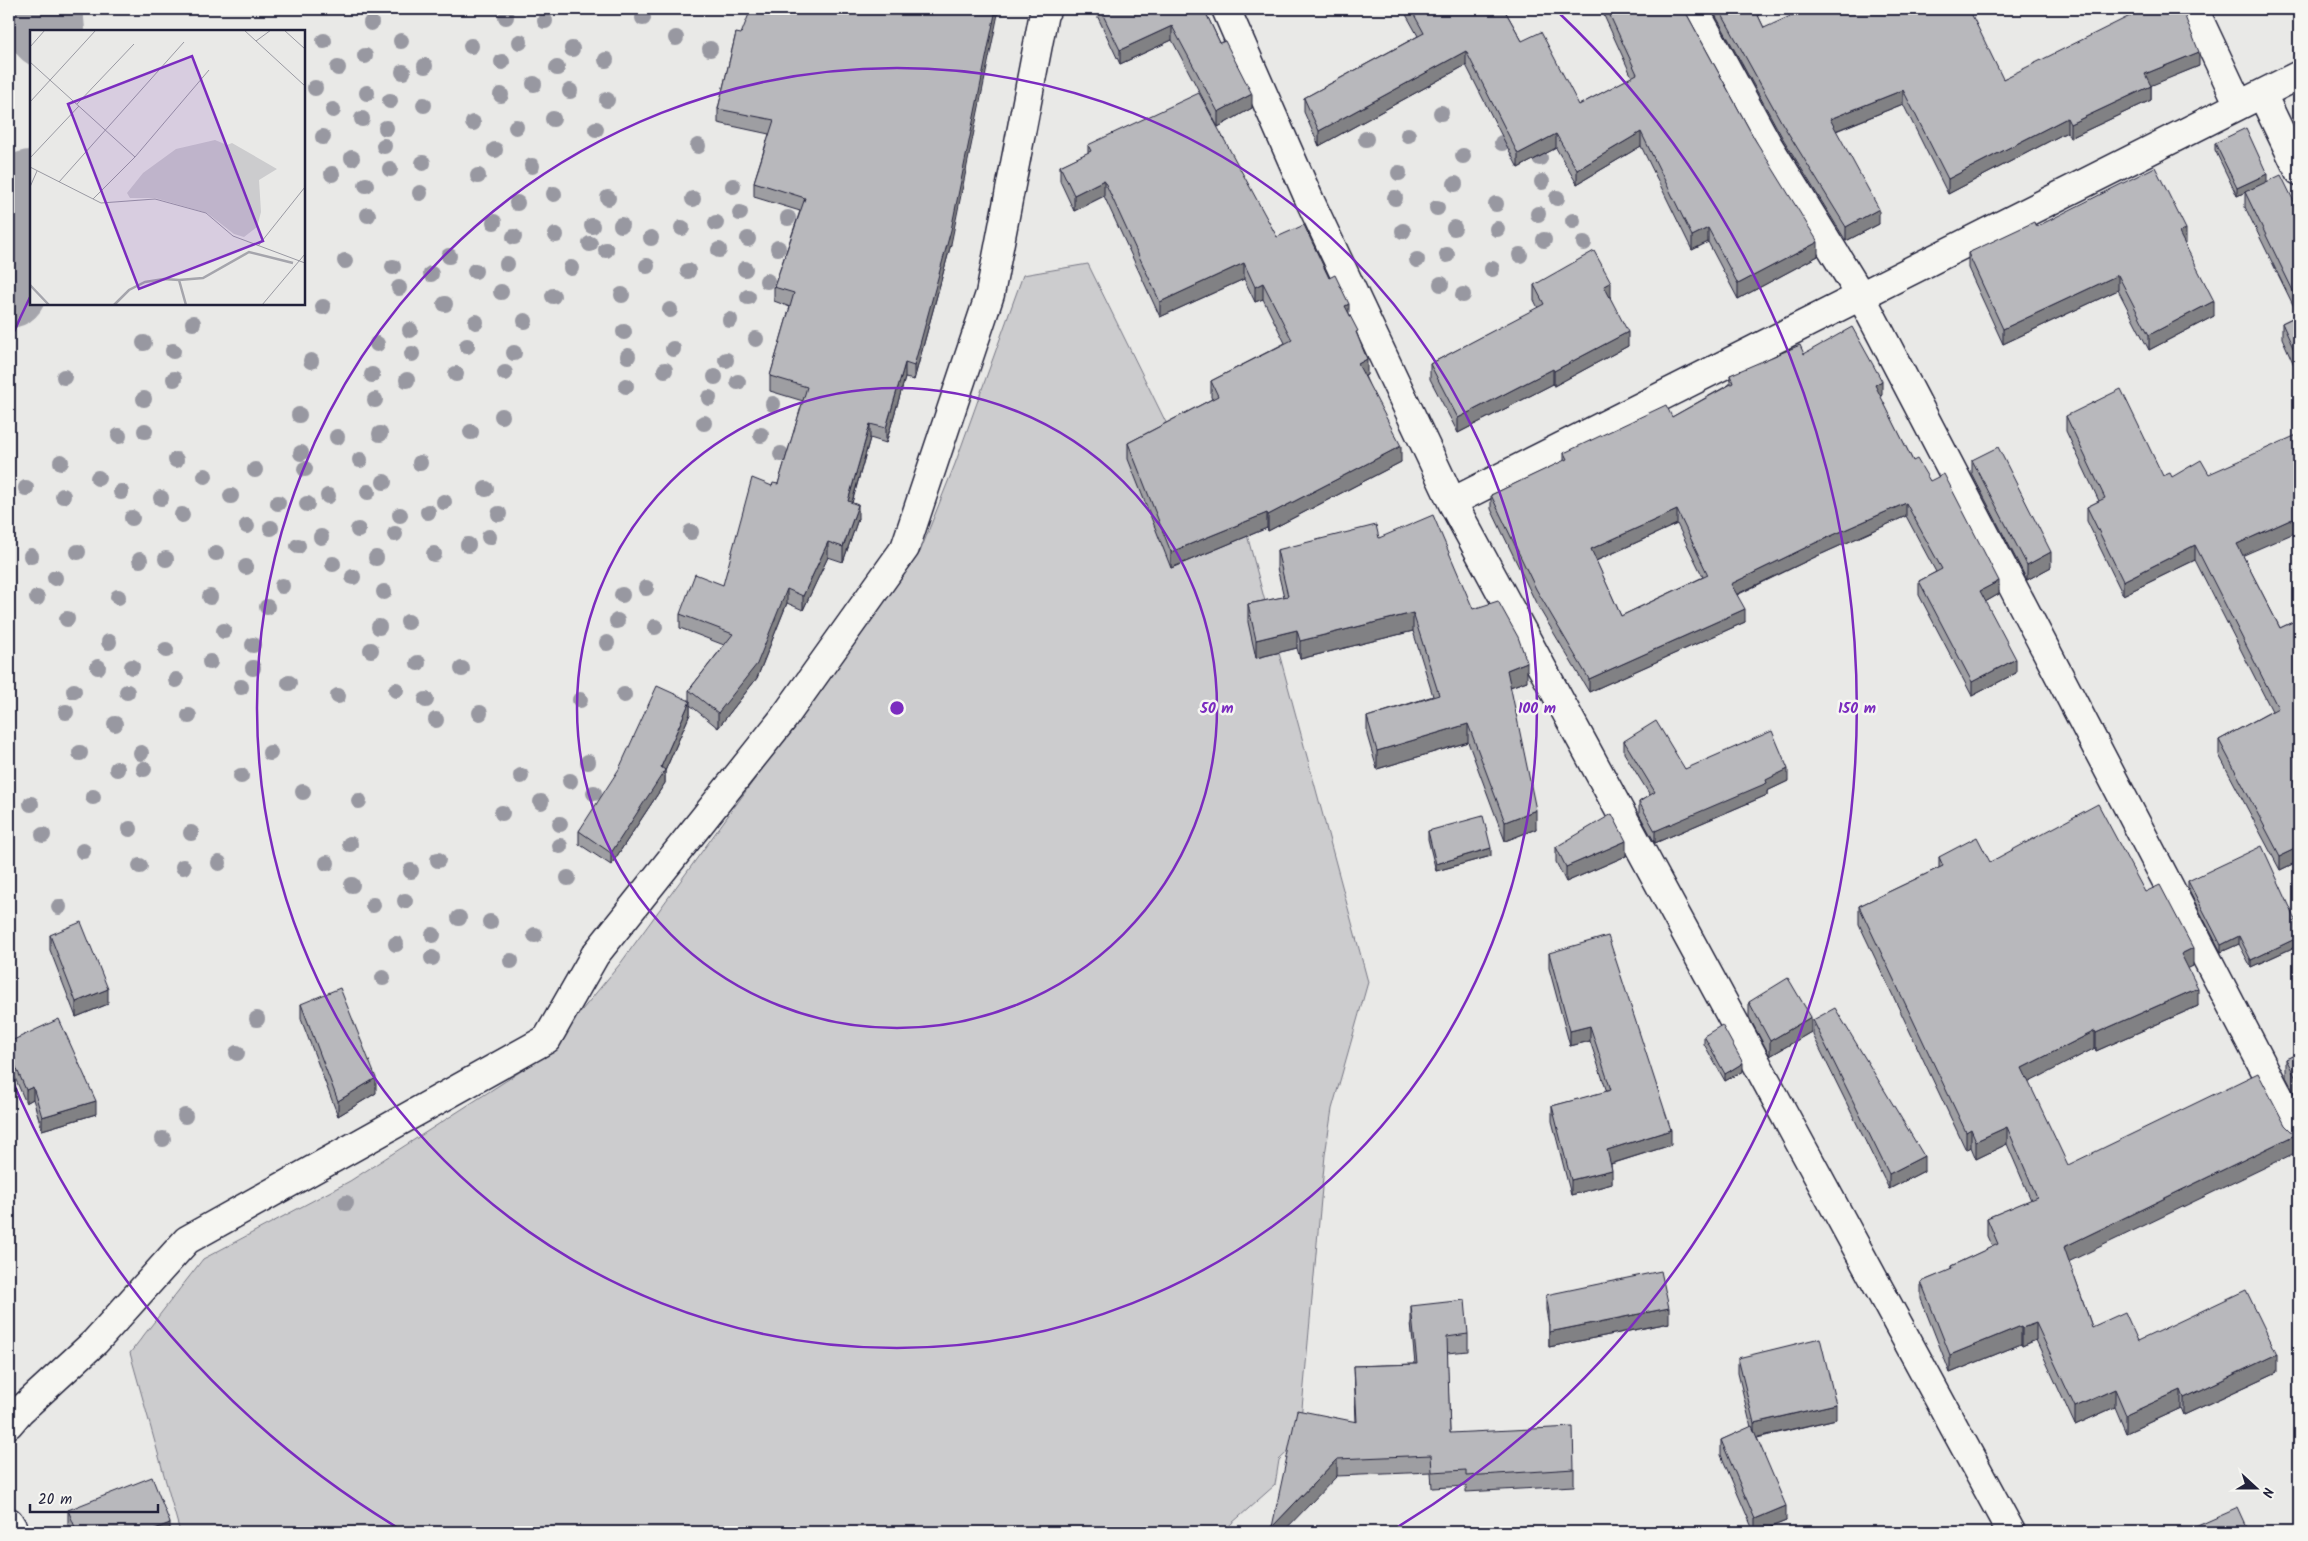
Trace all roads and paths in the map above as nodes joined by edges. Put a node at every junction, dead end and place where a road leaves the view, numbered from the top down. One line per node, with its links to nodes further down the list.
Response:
1 (1047, 9): 11 (street)
2 (1226, 9): 9 (street)
3 (1694, 9): 8 (street)
4 (2194, 9): 6 (street)
5 (2299, 75): 6 (street)
6 (2250, 100): 7 (street); 8 (street)
7 (2299, 171)
8 (1861, 296): 9 (street); 10 (street)
9 (1452, 502): 14 (street)
10 (2299, 1136)
11 (9, 1424)
12 (9, 1522): 13 (street)
13 (15, 1532)
14 (2011, 1532)

